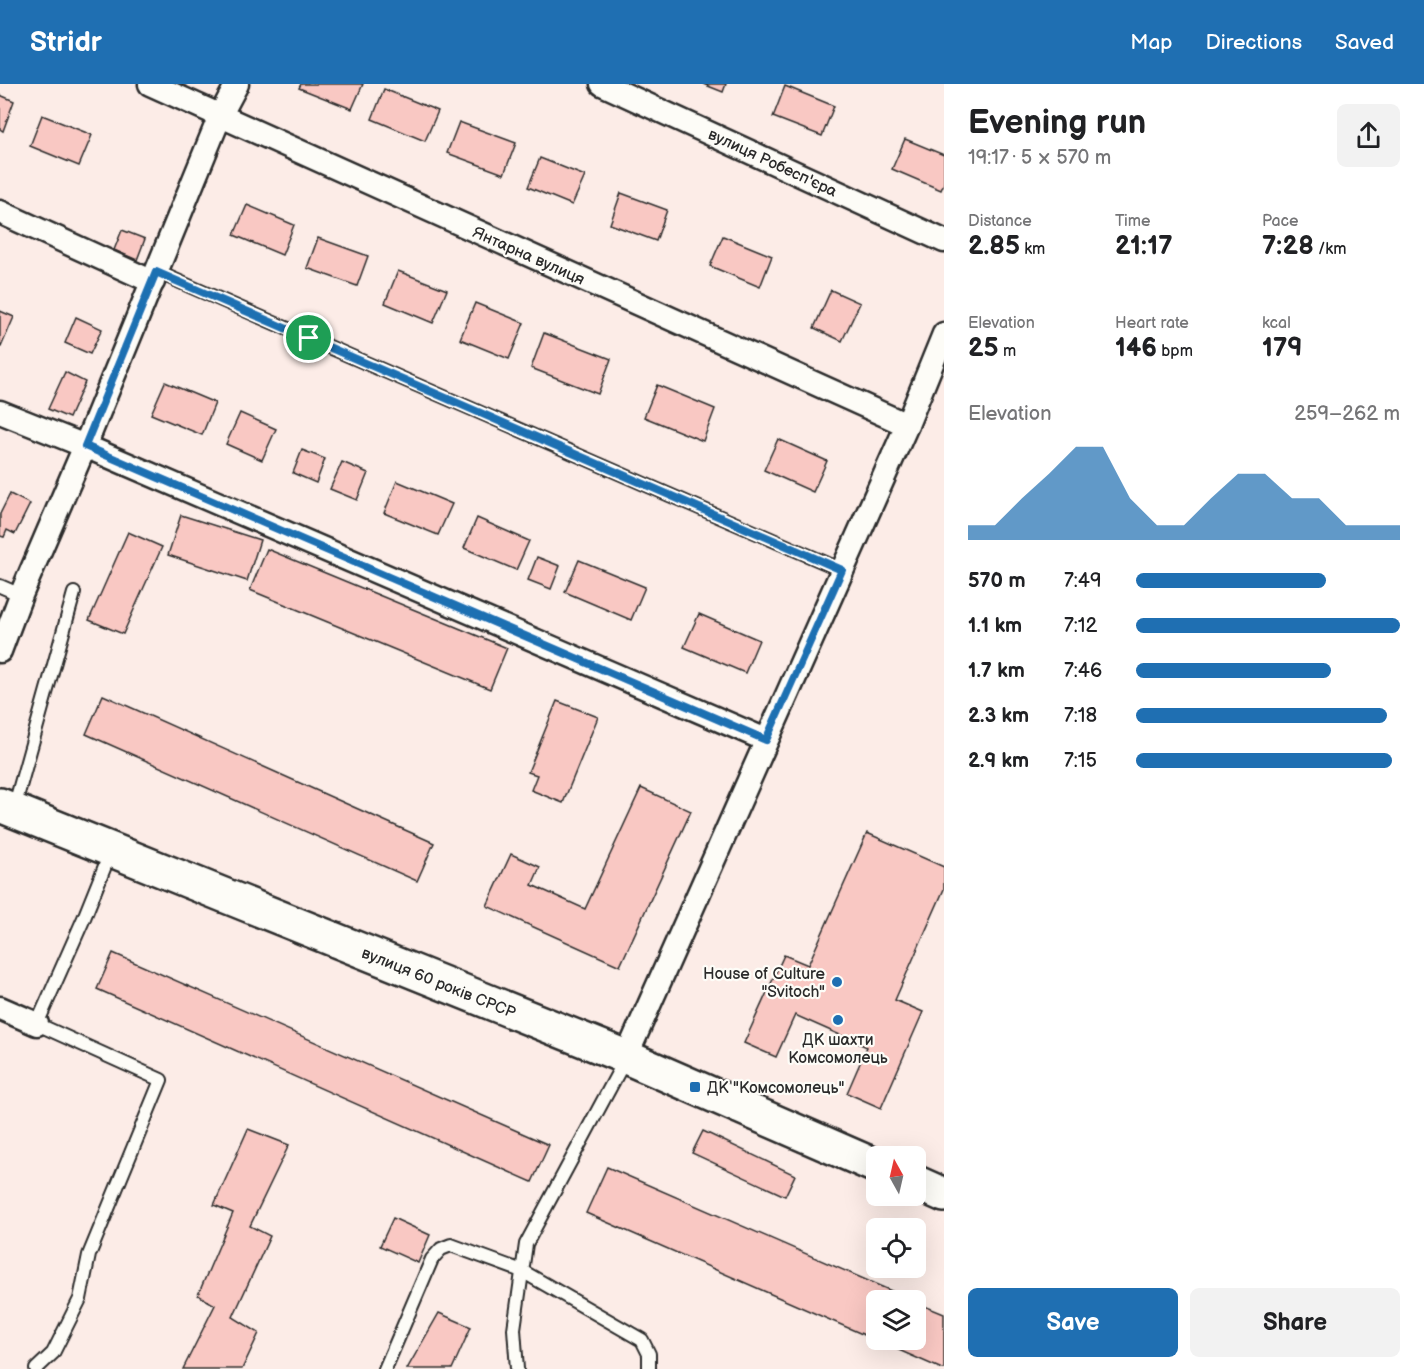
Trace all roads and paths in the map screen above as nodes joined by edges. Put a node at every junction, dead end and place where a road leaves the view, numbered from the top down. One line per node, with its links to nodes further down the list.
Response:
1 (150, 84): 4 (street, Янтарна вулиця)
2 (237, 84): 4 (street)
3 (602, 84): 6 (street, вулиця Робесп'єра)
4 (220, 116): 7 (street); 10 (street, Янтарна вулиця)
5 (0, 212): 7 (street)
6 (944, 241)
7 (155, 277): 11 (street); 12 (lane)
8 (944, 334): 10 (street)
9 (0, 412): 11 (street)
10 (908, 425): 12 (street)
11 (85, 446): 15 (street); 17 (street)
12 (842, 570): 17 (street)
13 (0, 586): 15 (lane)
14 (74, 592): 18 (lane)
15 (21, 595): 16 (street)
16 (0, 651)
17 (766, 740): 22 (street)
18 (6, 808): 19 (street, вулиця 60 років СРСР)
19 (111, 850): 21 (lane); 22 (street, вулиця 60 років СРСР)
20 (0, 1008): 21 (street)
21 (38, 1024): 27 (lane)
22 (626, 1057): 23 (street, вулиця 60 років СРСР); 26 (lane)
23 (866, 1162)
24 (926, 1187): 25 (street)
25 (944, 1195)
26 (522, 1271): 28 (lane); 29 (lane); 30 (lane)
27 (36, 1369)
28 (385, 1369)
29 (517, 1369)
30 (649, 1369)

